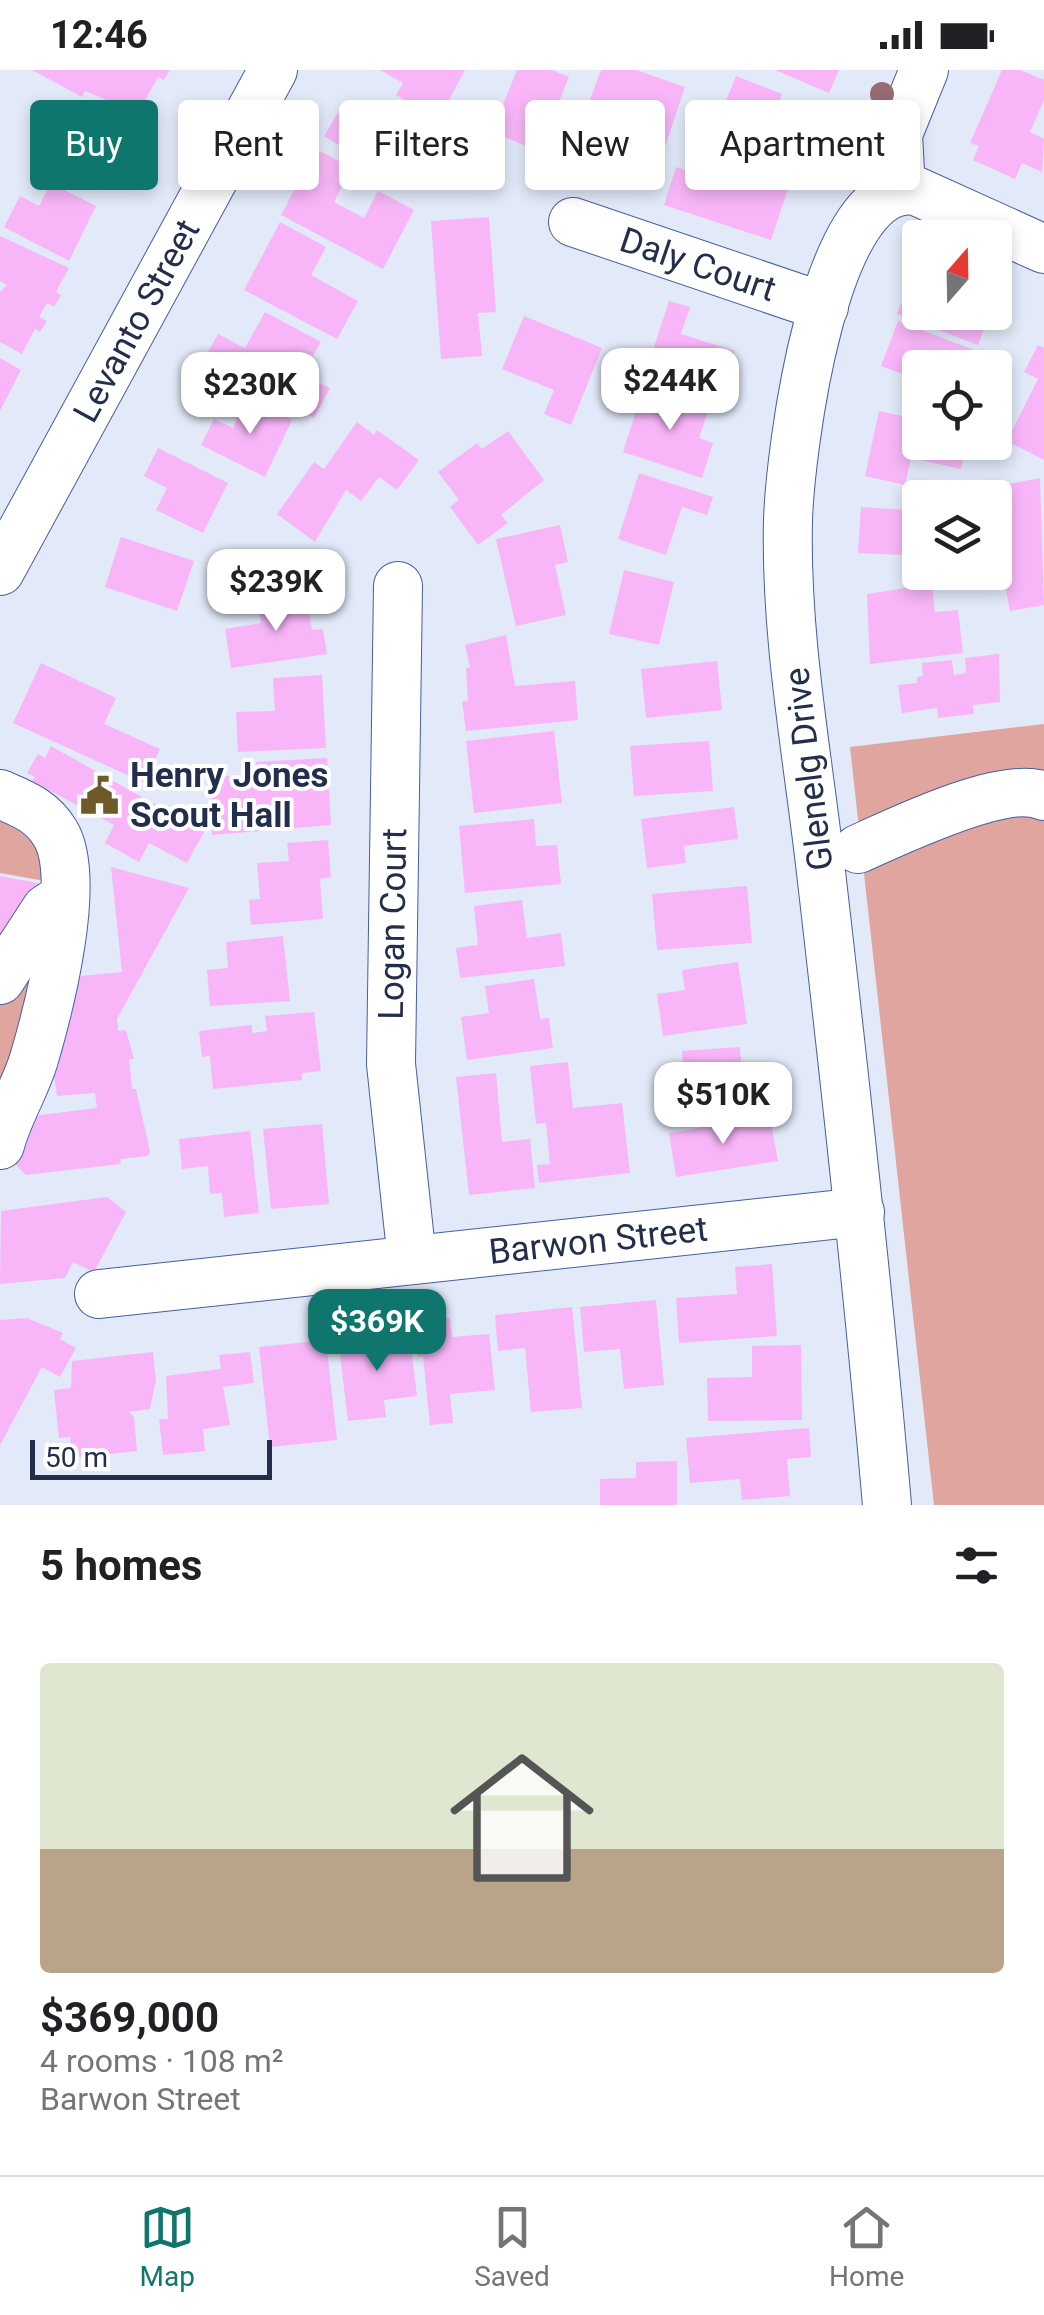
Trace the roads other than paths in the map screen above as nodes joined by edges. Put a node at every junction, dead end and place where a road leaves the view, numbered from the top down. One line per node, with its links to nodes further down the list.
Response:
1 (272, 70): 8 (street, Levanto Street)
2 (924, 70): 3 (street)
3 (912, 100)
4 (901, 190): 6 (street); 7 (street, Glenelg Drive)
5 (573, 222): 7 (street, Daly Court)
6 (1044, 249)
7 (824, 307): 16 (street, Glenelg Drive)
8 (0, 571)
9 (398, 586): 17 (street, Logan Court)
10 (0, 794): 13 (street)
11 (1044, 796): 12 (street)
12 (858, 848)
13 (63, 898): 14 (street); 15 (street)
14 (0, 980)
15 (0, 1145)
16 (860, 1212): 17 (street, Barwon Street); 19 (street, Glenelg Drive)
17 (412, 1260): 18 (street, Barwon Street)
18 (99, 1294)
19 (888, 1505)

